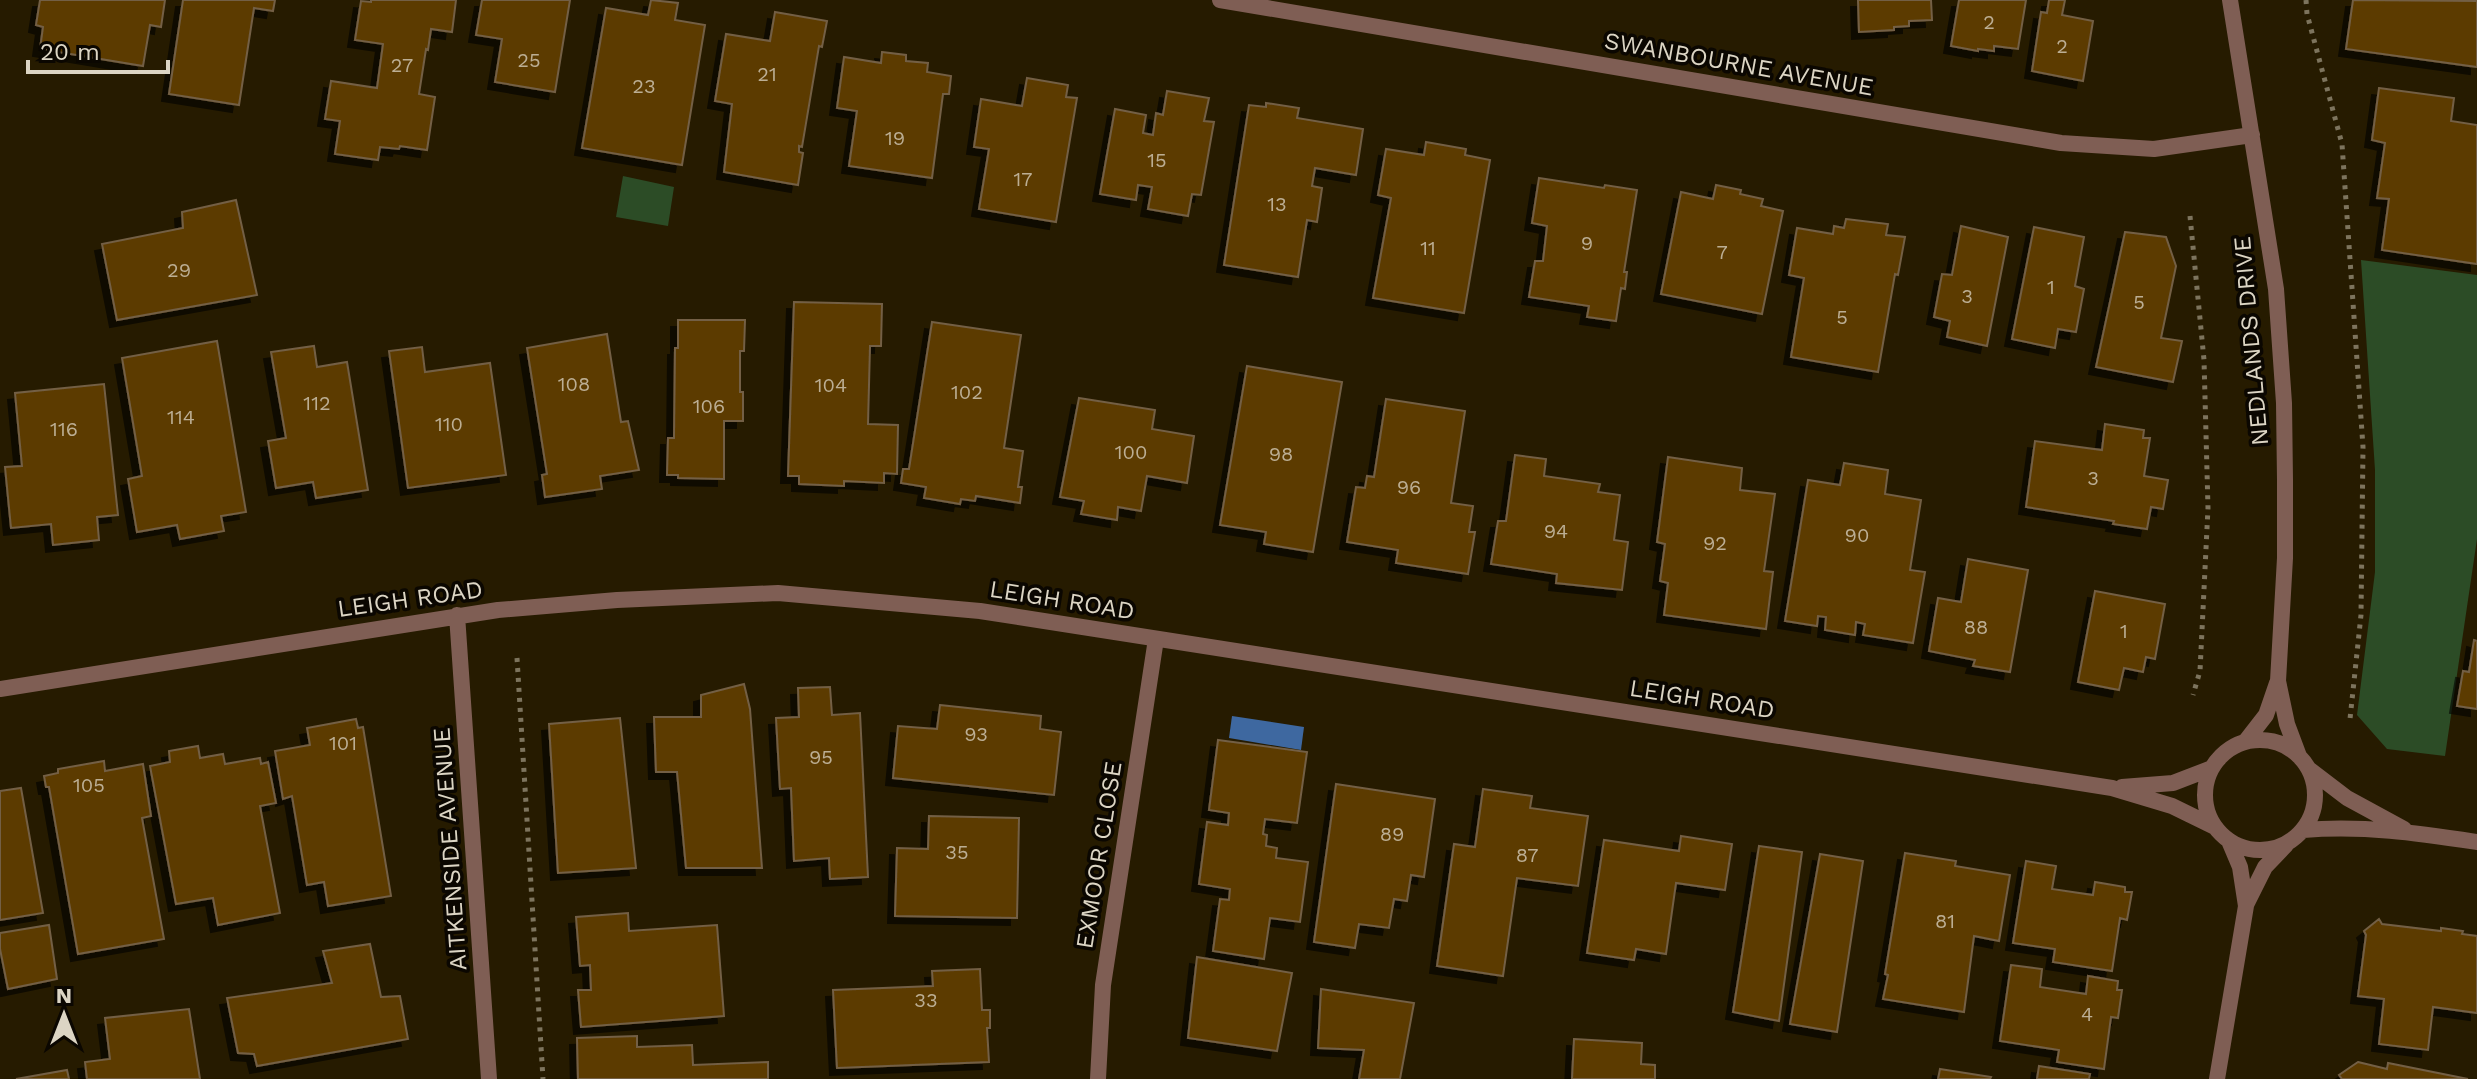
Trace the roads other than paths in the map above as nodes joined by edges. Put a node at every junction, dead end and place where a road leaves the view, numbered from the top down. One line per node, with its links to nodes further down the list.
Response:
1 (1220, 0): 3 (street, SWANBOURNE AVENUE)
2 (2230, 0): 3 (street, NEDLANDS DRIVE)
3 (2252, 135): 6 (street, NEDLANDS DRIVE)
4 (457, 615): 5 (street, LEIGH ROAD); 7 (street, LEIGH ROAD); 19 (street, AITKENSIDE AVENUE)
5 (1156, 639): 11 (street, LEIGH ROAD); 20 (street, EXMOOR CLOSE)
6 (2278, 681): 8 (street); 9 (street)
7 (0, 689)
8 (2245, 742): 9 (street); 10 (street)
9 (2304, 762): 13 (street); 14 (street)
10 (2212, 768): 11 (street, LEIGH ROAD); 12 (street)
11 (2112, 788): 12 (street, LEIGH ROAD)
12 (2215, 827): 15 (street)
13 (2303, 830): 14 (street); 16 (street)
14 (2409, 831): 17 (street)
15 (2229, 841): 16 (street); 18 (street)
16 (2289, 842): 18 (street)
17 (2477, 842)
18 (2246, 906): 21 (street)
19 (489, 1079)
20 (1098, 1079)
21 (2217, 1079)

